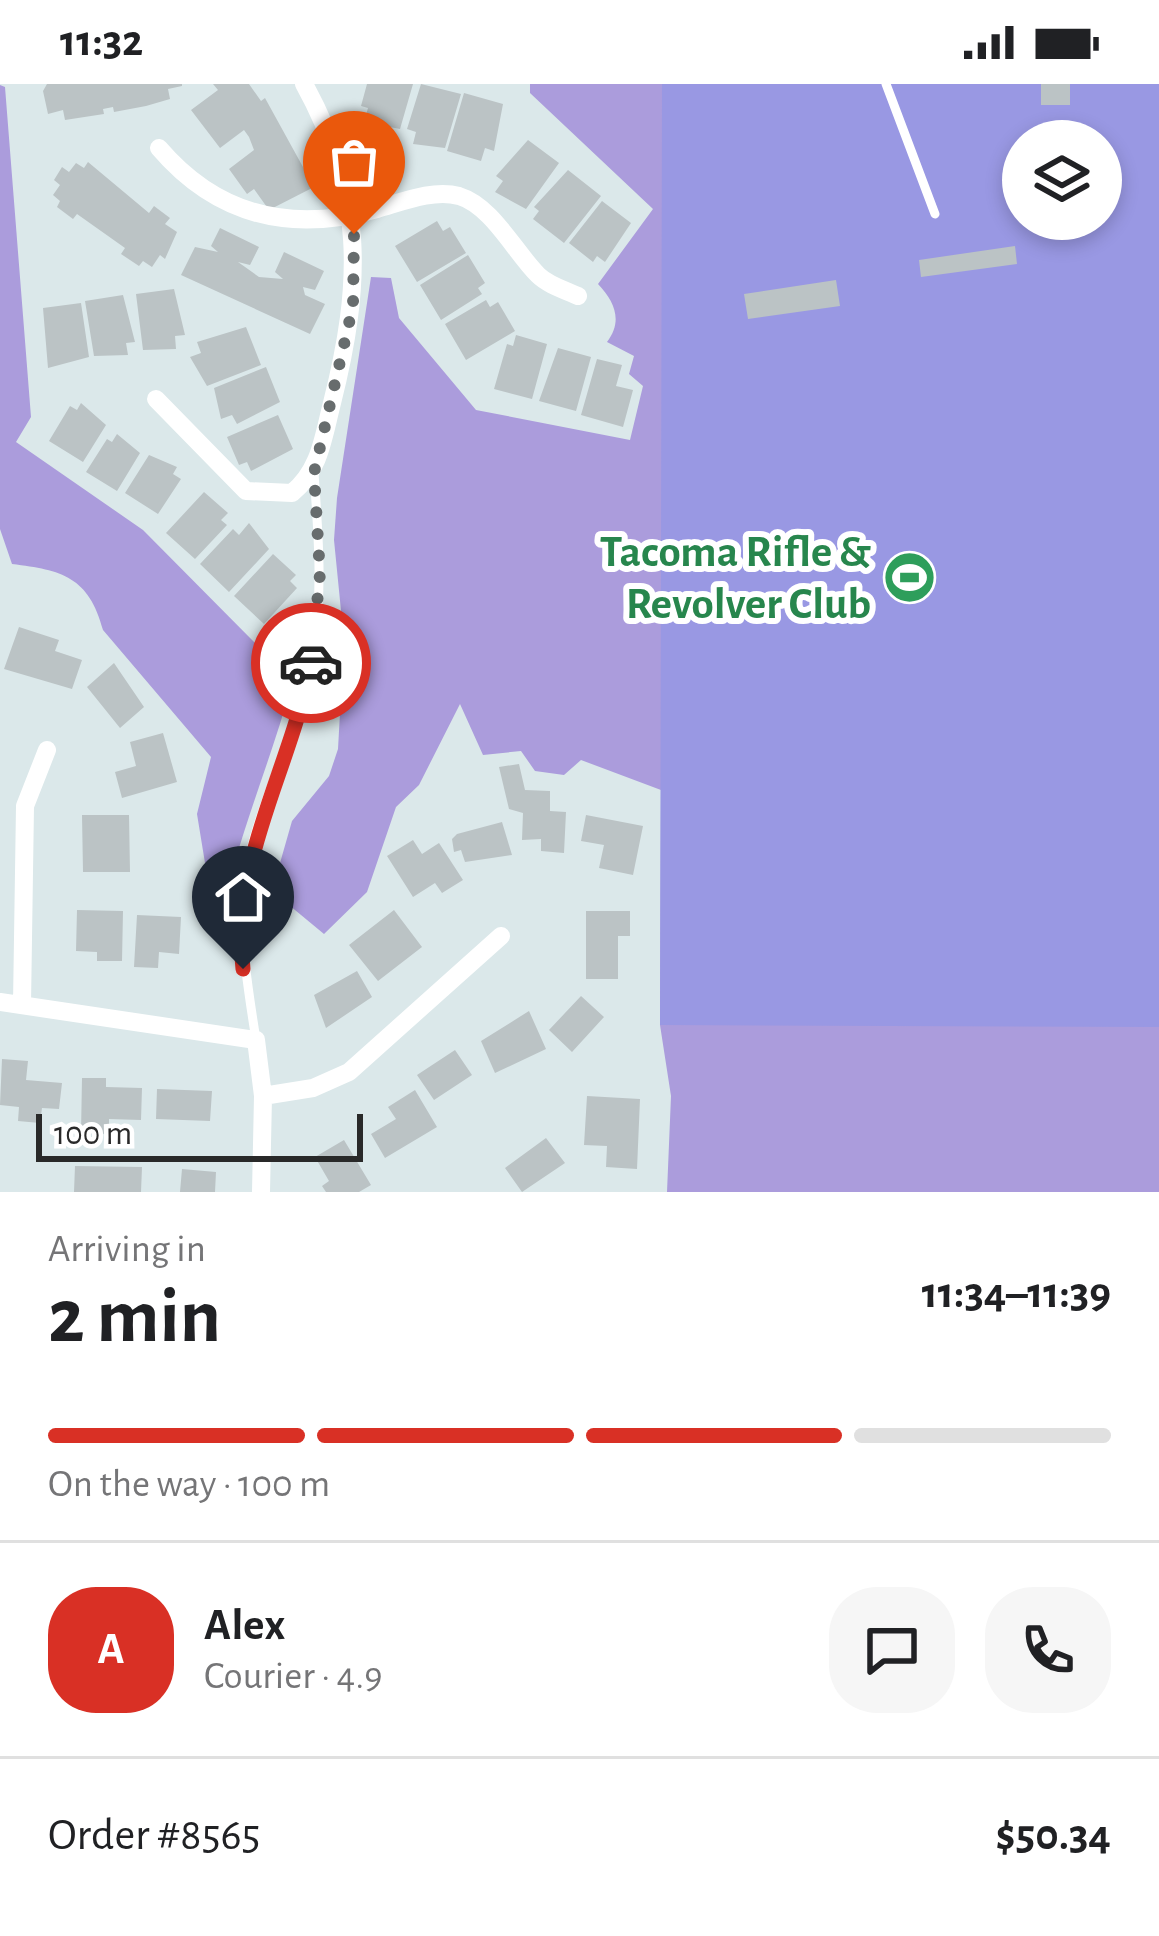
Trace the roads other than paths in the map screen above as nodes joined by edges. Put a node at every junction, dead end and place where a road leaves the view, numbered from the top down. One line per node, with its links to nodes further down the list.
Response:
1 (304, 84): 5 (street)
2 (886, 84): 4 (lane)
3 (159, 148): 5 (street)
4 (935, 214)
5 (351, 216): 6 (street); 8 (street)
6 (578, 296)
7 (156, 399): 8 (street)
8 (314, 473): 13 (lane)
9 (47, 750): 12 (street)
10 (501, 936): 14 (street)
11 (0, 1002): 12 (street)
12 (22, 1004): 13 (street)
13 (256, 1040): 14 (street)
14 (263, 1096): 15 (street)
15 (261, 1192)

